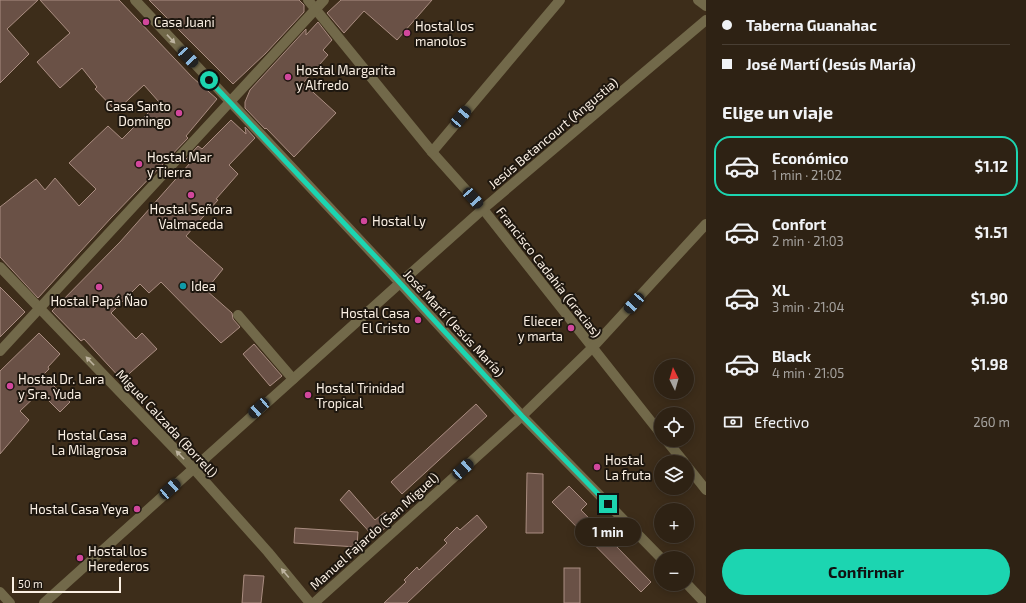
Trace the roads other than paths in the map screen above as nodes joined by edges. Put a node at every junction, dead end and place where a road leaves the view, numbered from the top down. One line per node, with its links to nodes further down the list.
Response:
1 (135, 0): 9 (street, José Martí (Jesús María), one-way to 9)
2 (308, 0): 7 (street, Francisco Cadahía (Gracias))
3 (324, 0): 7 (street)
4 (560, 0): 10 (street)
5 (698, 0): 6 (street)
6 (706, 6)
7 (316, 10): 9 (street); 10 (street, Francisco Cadahía (Gracias))
8 (706, 20): 11 (street, Jesús Betancourt (Angustia))
9 (231, 103): 14 (street, José Martí (Jesús María)); 15 (street)
10 (432, 152): 11 (street, Francisco Cadahía (Gracias))
11 (483, 209): 14 (street, Jesús Betancourt (Angustia)); 17 (street, Francisco Cadahía (Gracias))
12 (706, 224): 17 (street, Manuel Fajardo (San Miguel))
13 (0, 266): 15 (street, Miguel Calzada (Borrell))
14 (400, 283): 19 (street, Jesús Betancourt (Angustia)); 20 (street, José Martí (Jesús María))
15 (39, 308): 18 (street); 24 (street, Miguel Calzada (Borrell), one-way to 15)
16 (238, 315): 19 (street)
17 (592, 348): 20 (street, Manuel Fajardo (San Miguel)); 21 (street, Francisco Cadahía (Gracias))
18 (0, 351)
19 (293, 379): 24 (street, Jesús Betancourt (Angustia))
20 (522, 416): 27 (street, José Martí (Jesús María)); 33 (street, Manuel Fajardo (San Miguel))
21 (654, 425)
22 (672, 447): 23 (street)
23 (678, 455)
24 (193, 468): 31 (street, Jesús Betancourt (Angustia)); 32 (street, Miguel Calzada (Borrell), one-way to 24)
25 (694, 475): 26 (street)
26 (706, 490)
27 (654, 551)
28 (694, 591): 34 (street)
29 (0, 592): 30 (street)
30 (10, 603)
31 (44, 603)
32 (310, 603)
33 (314, 603)
34 (705, 603)

